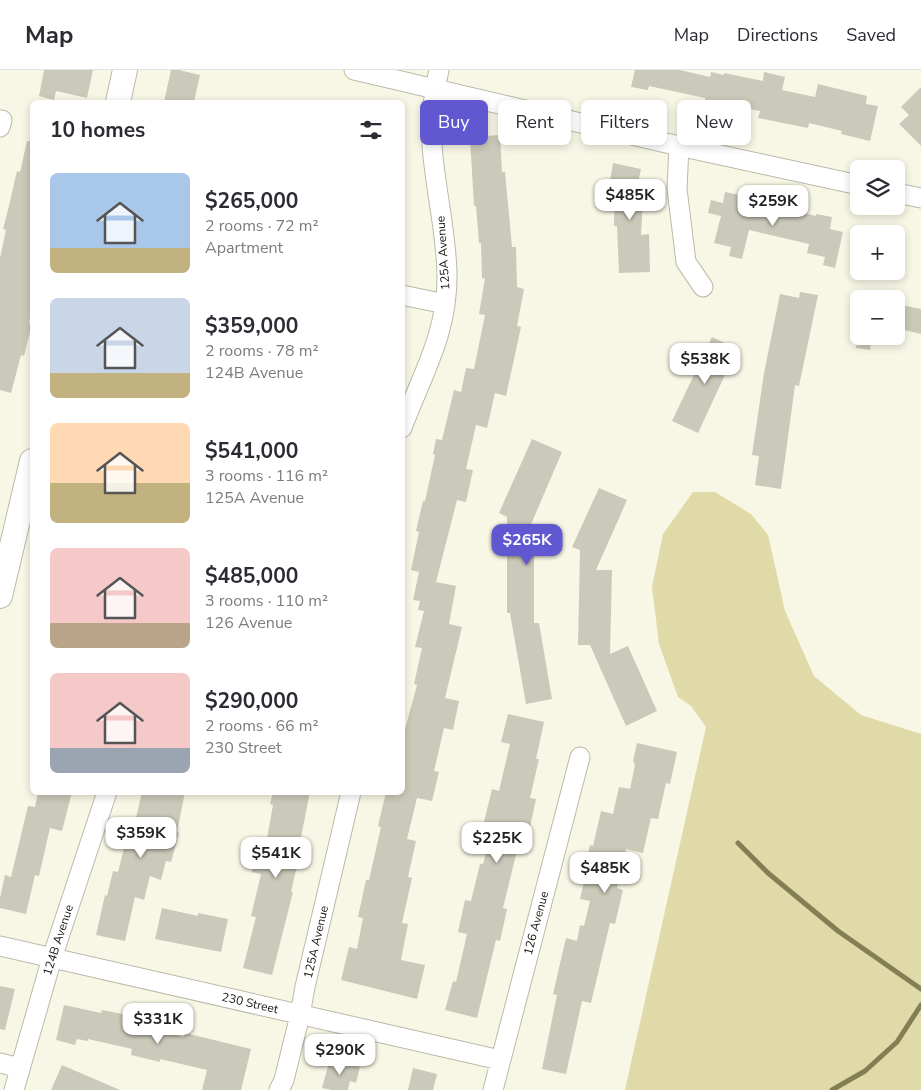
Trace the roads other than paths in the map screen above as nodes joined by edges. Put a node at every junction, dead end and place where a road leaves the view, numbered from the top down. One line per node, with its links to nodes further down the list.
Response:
1 (125, 70): 5 (main road)
2 (354, 70): 4 (street)
3 (439, 70): 4 (street, 125A Avenue)
4 (434, 89): 6 (street); 12 (street, 125A Avenue)
5 (118, 100)
6 (679, 146): 7 (street); 10 (street)
7 (850, 183)
8 (905, 195): 9 (street)
9 (921, 198)
10 (703, 287)
11 (405, 296): 12 (street)
12 (445, 304): 13 (street, 125A Avenue)
13 (405, 421)
14 (30, 470): 15 (main road)
15 (0, 596)
16 (580, 757): 22 (street, 126 Avenue)
17 (106, 795): 20 (street, 124B Avenue)
18 (350, 795): 21 (street, 125A Avenue)
19 (0, 946): 20 (street, 230 Street)
20 (52, 958): 21 (street, 230 Street); 24 (street, 124B Avenue)
21 (300, 1015): 22 (street, 230 Street); 26 (street, 125A Avenue)
22 (500, 1060): 27 (street, 126 Avenue)
23 (0, 1063): 24 (street)
24 (20, 1068): 25 (street, 124B Avenue)
25 (14, 1090)
26 (279, 1090)
27 (493, 1090)

